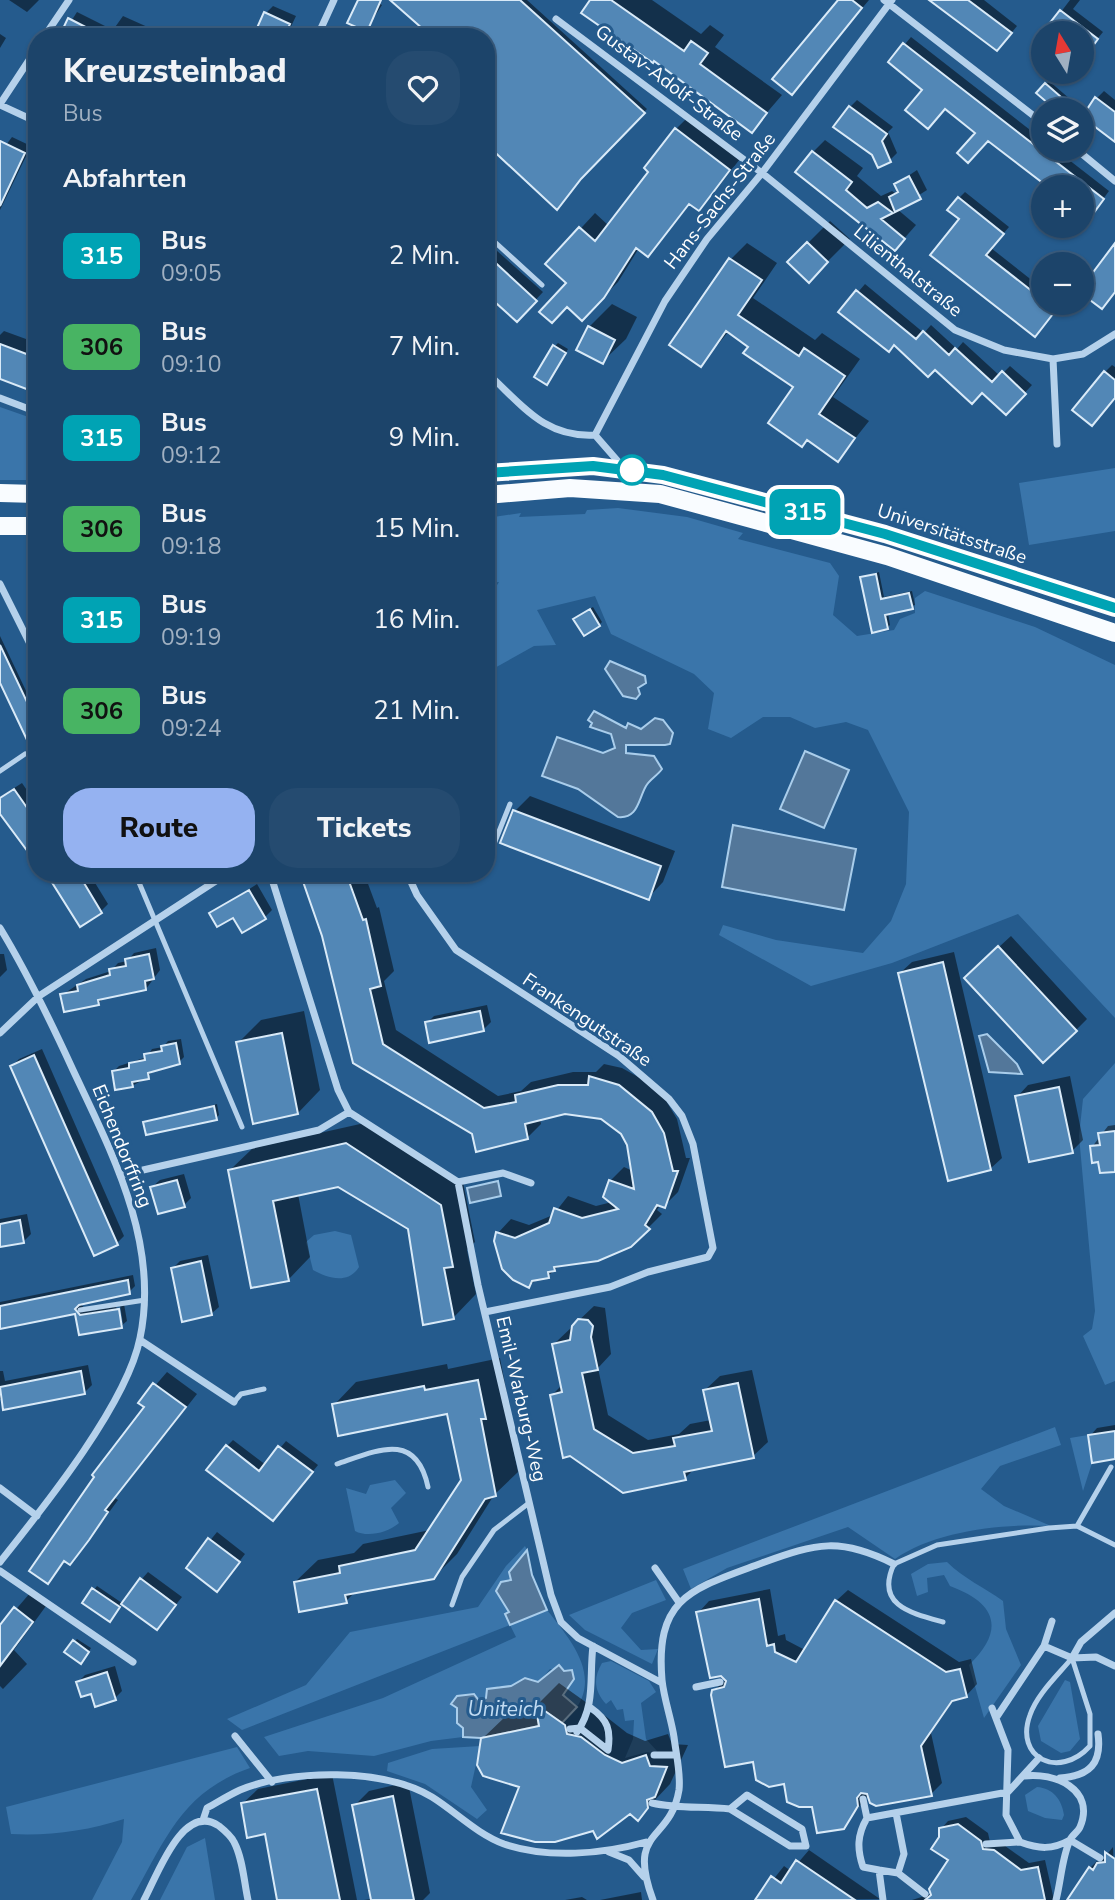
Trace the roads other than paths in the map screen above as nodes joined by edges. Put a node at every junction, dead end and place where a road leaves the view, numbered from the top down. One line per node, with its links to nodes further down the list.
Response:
1 (69, 0): 5 (street)
2 (334, 0): 6 (street)
3 (888, 1): 9 (street); 12 (street, Hans-Sachs-Straße)
4 (556, 19): 12 (street, Gustav-Adolf-Straße)
5 (50, 28)
6 (321, 28)
7 (28, 62): 8 (street)
8 (0, 104): 10 (street)
9 (1031, 114)
10 (28, 118)
11 (1091, 161): 13 (street)
12 (762, 173): 17 (street, Lilienthalstraße); 21 (street, Hans-Sachs-Straße)
13 (1115, 181)
14 (495, 242): 15 (lane)
15 (542, 285)
16 (1115, 334): 17 (street, Lilienthalstraße)
17 (1053, 359): 22 (street)
18 (495, 381): 21 (street)
19 (0, 398): 20 (street)
20 (28, 409)
21 (595, 435): 23 (street)
22 (1057, 444)
23 (625, 469): 24 (main road, Universitätsstraße); 31 (main road, Universitätsstraße)
24 (495, 472)
25 (0, 494): 26 (main road)
26 (28, 494)
27 (495, 494): 32 (main road)
28 (0, 526): 29 (main road)
29 (28, 526)
30 (0, 584): 33 (street)
31 (1115, 608)
32 (1115, 634)
33 (28, 640)
34 (25, 754): 35 (lane)
35 (0, 771)
36 (510, 804): 37 (lane)
37 (495, 842)
38 (139, 882): 42 (lane)
39 (214, 882): 42 (street)
40 (273, 882): 46 (street)
41 (411, 882): 53 (street, Frankengutstraße)
42 (155, 919): 44 (street); 47 (lane)
43 (0, 928): 44 (street, Eichendorffring)
44 (39, 996): 45 (street); 48 (street, Eichendorffring)
45 (0, 1033)
46 (349, 1112): 48 (street); 49 (street)
47 (242, 1127)
48 (121, 1175): 51 (street, Eichendorffring)
49 (458, 1182): 50 (street); 53 (street, Emil-Warburg-Weg)
50 (531, 1182)
51 (145, 1300): 52 (lane); 54 (street, Eichendorffring)
52 (80, 1310)
53 (485, 1312): 61 (street, Emil-Warburg-Weg)
54 (140, 1340): 56 (street); 62 (street, Eichendorffring)
55 (264, 1389): 56 (lane)
56 (234, 1402)
57 (337, 1464): 59 (lane)
58 (1111, 1467): 63 (lane)
59 (428, 1487)
60 (0, 1488): 62 (street)
61 (530, 1503): 70 (lane); 74 (street, Emil-Warburg-Weg)
62 (37, 1516): 65 (street, Eichendorffring)
63 (1077, 1526): 64 (lane); 66 (lane)
64 (1115, 1545)
65 (0, 1562)
66 (894, 1564): 69 (street); 73 (lane)
67 (655, 1568): 69 (street)
68 (0, 1571): 77 (street)
69 (678, 1601): 80 (street)
70 (452, 1605)
71 (1115, 1614): 76 (street)
72 (1052, 1621): 75 (street)
73 (943, 1622)
74 (593, 1646): 80 (street); 83 (street)
75 (1044, 1646): 76 (street); 84 (street)
76 (1072, 1658): 78 (street); 89 (lane); 89 (lane)
77 (133, 1662)
78 (1115, 1666)
79 (719, 1682): 81 (street)
80 (662, 1683): 88 (street)
81 (696, 1687)
82 (992, 1707): 84 (street)
83 (591, 1708): 83 (street)
84 (996, 1718): 93 (street)
85 (1098, 1734): 91 (street)
86 (235, 1736): 92 (street)
87 (654, 1755): 88 (street)
88 (676, 1755): 96 (street)
89 (1039, 1758): 90 (street)
90 (1023, 1776): 91 (street); 93 (street)
91 (1056, 1778): 101 (street)
92 (272, 1782): 100 (street); 105 (street)
93 (1008, 1792): 98 (street); 103 (street)
94 (863, 1799): 99 (street)
95 (652, 1803): 96 (street)
96 (674, 1808): 97 (street); 102 (street)
97 (730, 1809): 97 (street)
98 (896, 1813): 99 (street); 108 (street)
99 (867, 1818): 107 (street)
100 (203, 1820): 111 (street); 112 (street)
101 (1070, 1840): 103 (street); 106 (street); 115 (street)
102 (646, 1842): 105 (street); 109 (street)
103 (1020, 1842): 104 (street)
104 (986, 1844)
105 (606, 1851): 109 (street)
106 (1100, 1858)
107 (879, 1870): 108 (street); 114 (street)
108 (898, 1873): 110 (street)
109 (644, 1877): 113 (street)
110 (925, 1894)
111 (144, 1900)
112 (248, 1900)
113 (653, 1900)
114 (883, 1900)
115 (1056, 1900)

